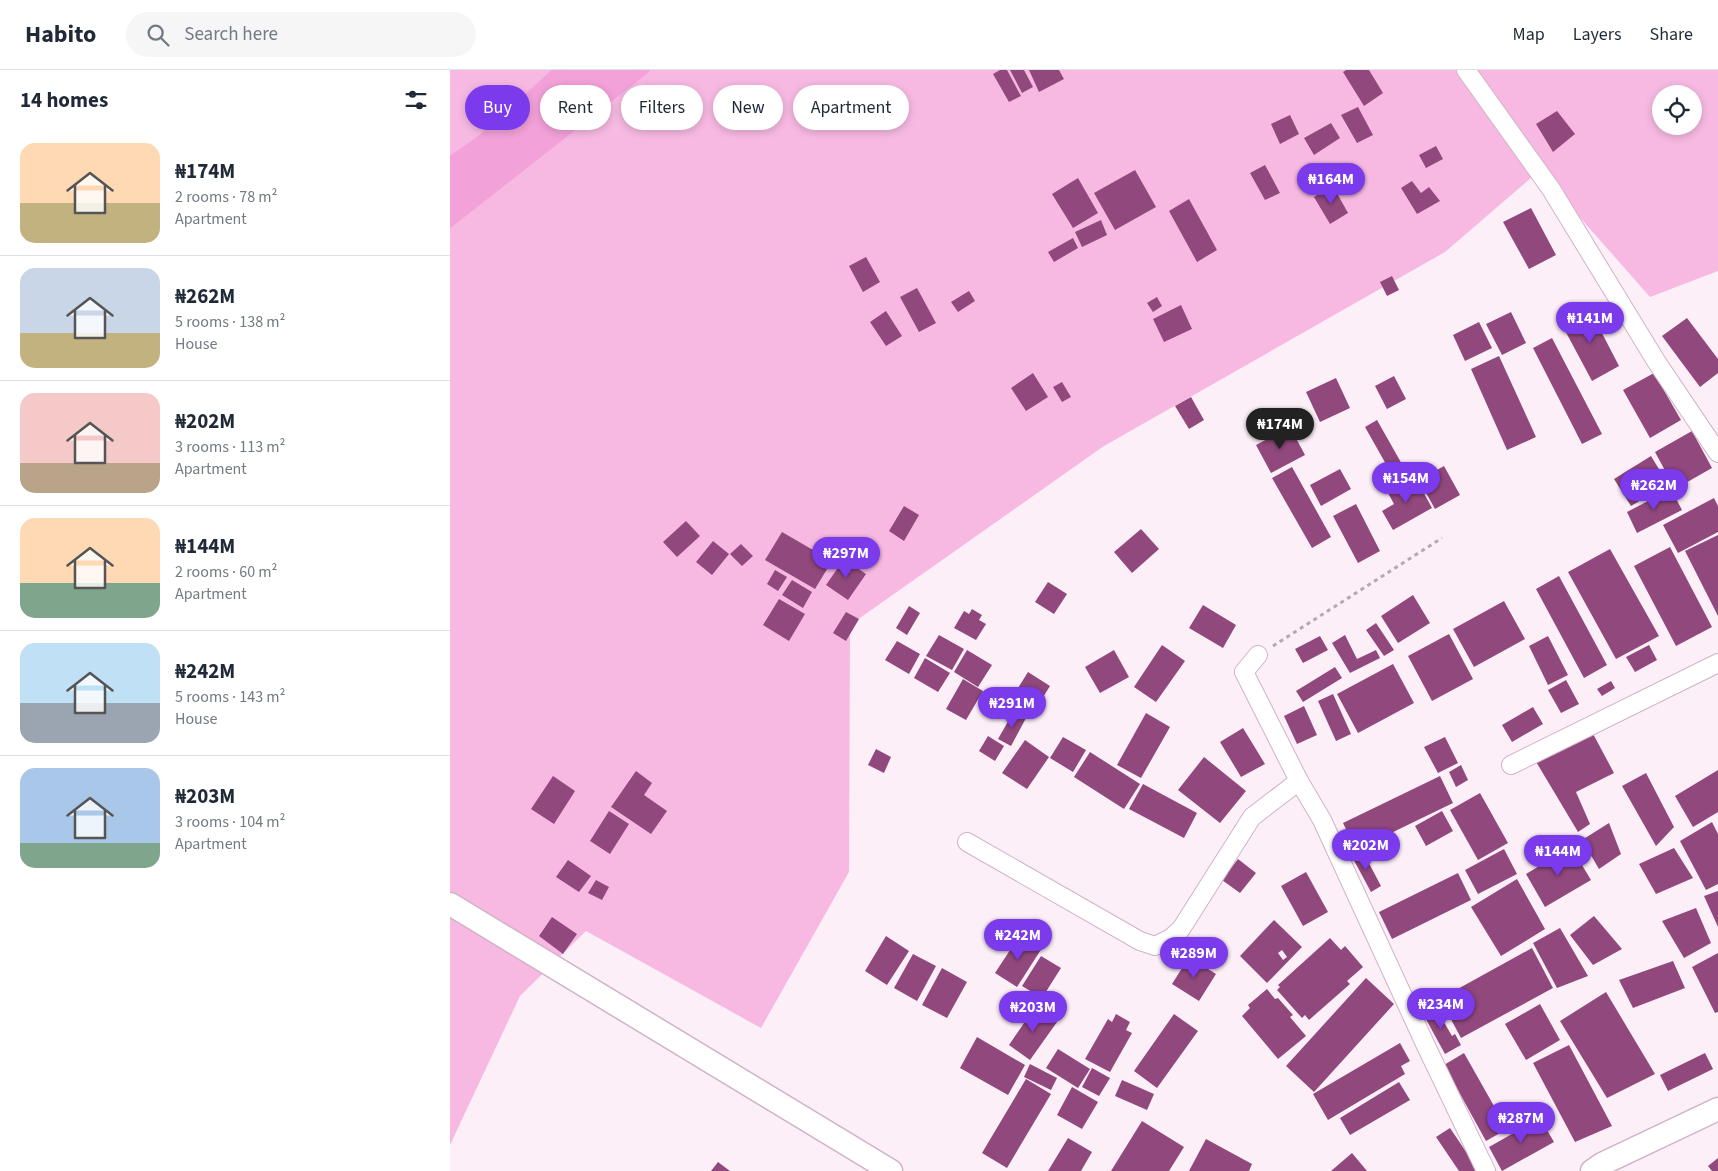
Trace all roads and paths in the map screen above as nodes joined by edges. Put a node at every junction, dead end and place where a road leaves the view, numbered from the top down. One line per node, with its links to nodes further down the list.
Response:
1 (1466, 70): 2 (street)
2 (1718, 453)
3 (1442, 538): 4 (path)
4 (1258, 655): 7 (street)
5 (1718, 662): 6 (street)
6 (1510, 765)
7 (1299, 781): 8 (street); 12 (street)
8 (967, 842)
9 (450, 904): 11 (street)
10 (1718, 1109): 13 (street)
11 (891, 1171)
12 (1486, 1171)
13 (1592, 1171)

